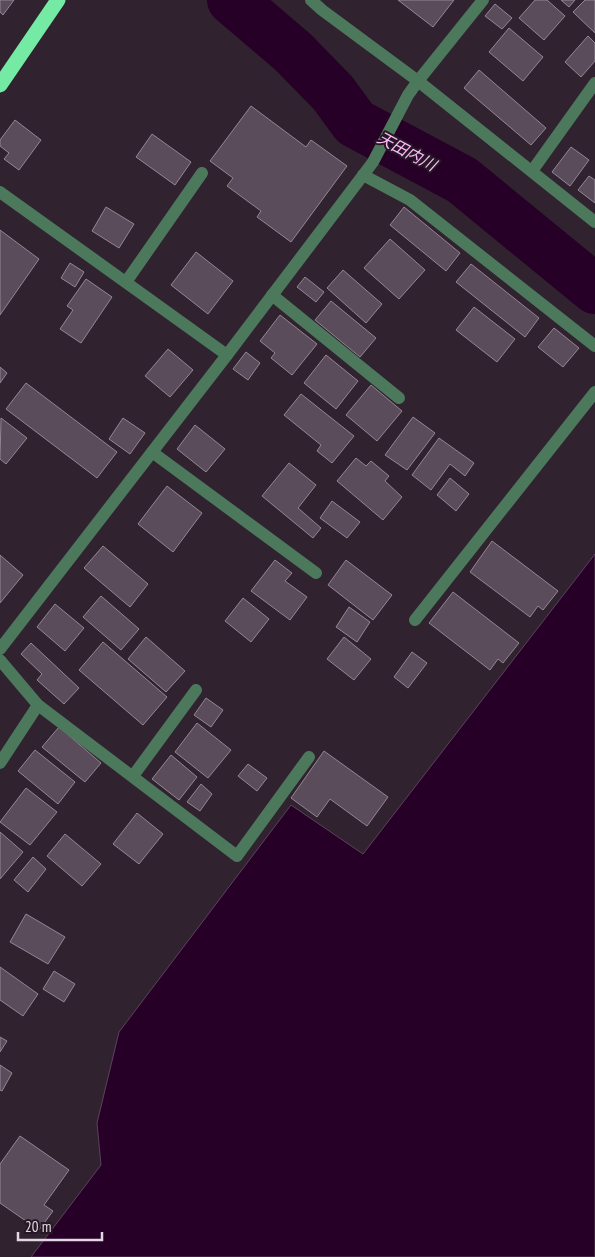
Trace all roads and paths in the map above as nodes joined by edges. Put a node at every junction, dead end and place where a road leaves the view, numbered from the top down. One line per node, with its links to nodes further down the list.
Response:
1 (58, 0): 6 (highway)
2 (311, 0): 4 (street)
3 (483, 0): 4 (street)
4 (418, 81): 7 (street); 9 (street)
5 (595, 83): 7 (street)
6 (0, 85)
7 (532, 171): 11 (street)
8 (202, 174): 12 (street)
9 (363, 175): 13 (street); 14 (street)
10 (0, 192): 12 (street)
11 (595, 222)
12 (126, 282): 15 (street)
13 (272, 295): 15 (street); 17 (street)
14 (595, 346)
15 (228, 355): 18 (street)
16 (595, 392): 20 (street)
17 (399, 398)
18 (152, 452): 19 (street); 21 (street)
19 (316, 573)
20 (415, 620)
21 (0, 649)
22 (0, 660): 24 (street)
23 (196, 690): 27 (street)
24 (38, 705): 26 (street); 27 (street)
25 (308, 757): 27 (street)
26 (0, 762)
27 (133, 776)

